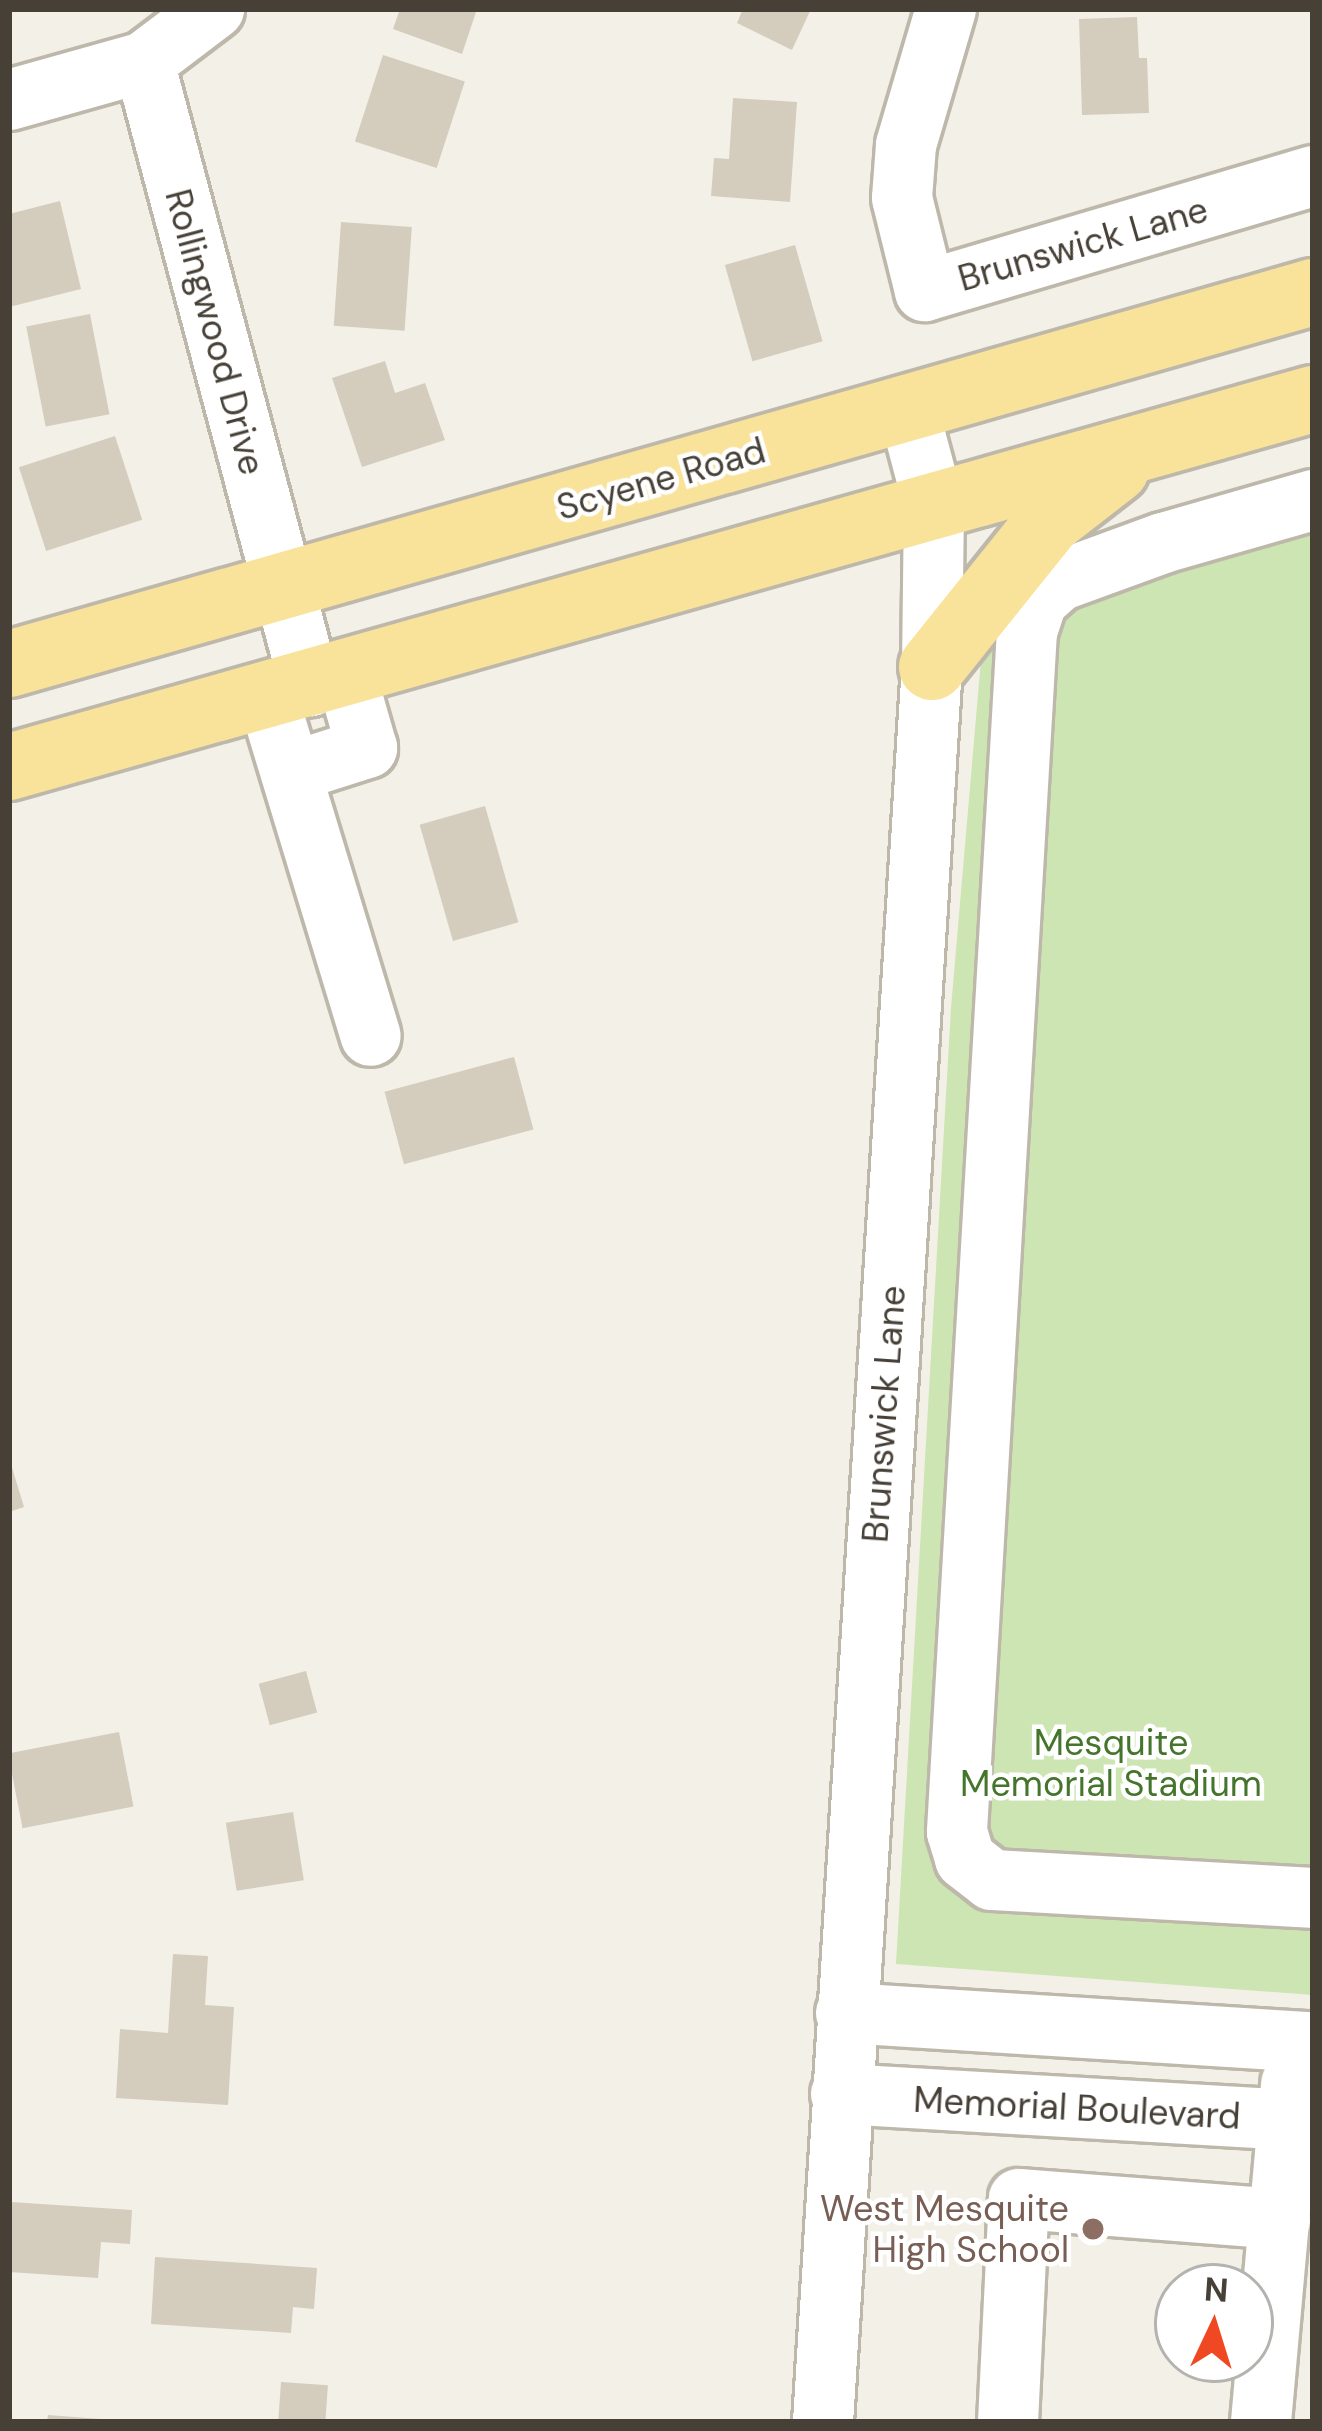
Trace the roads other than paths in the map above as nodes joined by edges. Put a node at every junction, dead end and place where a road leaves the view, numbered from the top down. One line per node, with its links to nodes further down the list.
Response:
1 (214, 9): 3 (street)
2 (946, 9): 5 (street, Brunswick Lane)
3 (144, 62): 4 (street); 12 (street, Rollingwood Drive)
4 (9, 100)
5 (1313, 176)
6 (1313, 292): 8 (main road, Scyene Road)
7 (1313, 399): 9 (main road)
8 (908, 408): 11 (street, Brunswick Lane); 12 (main road, Scyene Road)
9 (1141, 450): 11 (main road); 14 (main road)
10 (1313, 500): 20 (street)
11 (934, 506): 14 (street, Brunswick Lane); 15 (main road)
12 (282, 588): 13 (main road, Scyene Road); 15 (street, Rollingwood Drive)
13 (9, 664)
14 (932, 667): 19 (street, Brunswick Lane)
15 (308, 686): 16 (main road); 17 (street); 17 (street)
16 (9, 767)
17 (292, 772): 18 (street)
18 (371, 1036)
19 (895, 1245): 20 (street); 22 (street, Brunswick Lane)
20 (991, 1251): 21 (street)
21 (1313, 1898)
22 (846, 2013): 23 (street); 24 (street, Brunswick Lane)
23 (1304, 2042): 25 (street)
24 (841, 2094): 25 (street, Memorial Boulevard); 27 (street, Brunswick Lane)
25 (1300, 2121): 26 (street)
26 (1280, 2219): 28 (street); 29 (street)
27 (823, 2422)
28 (1008, 2422)
29 (1261, 2422)

